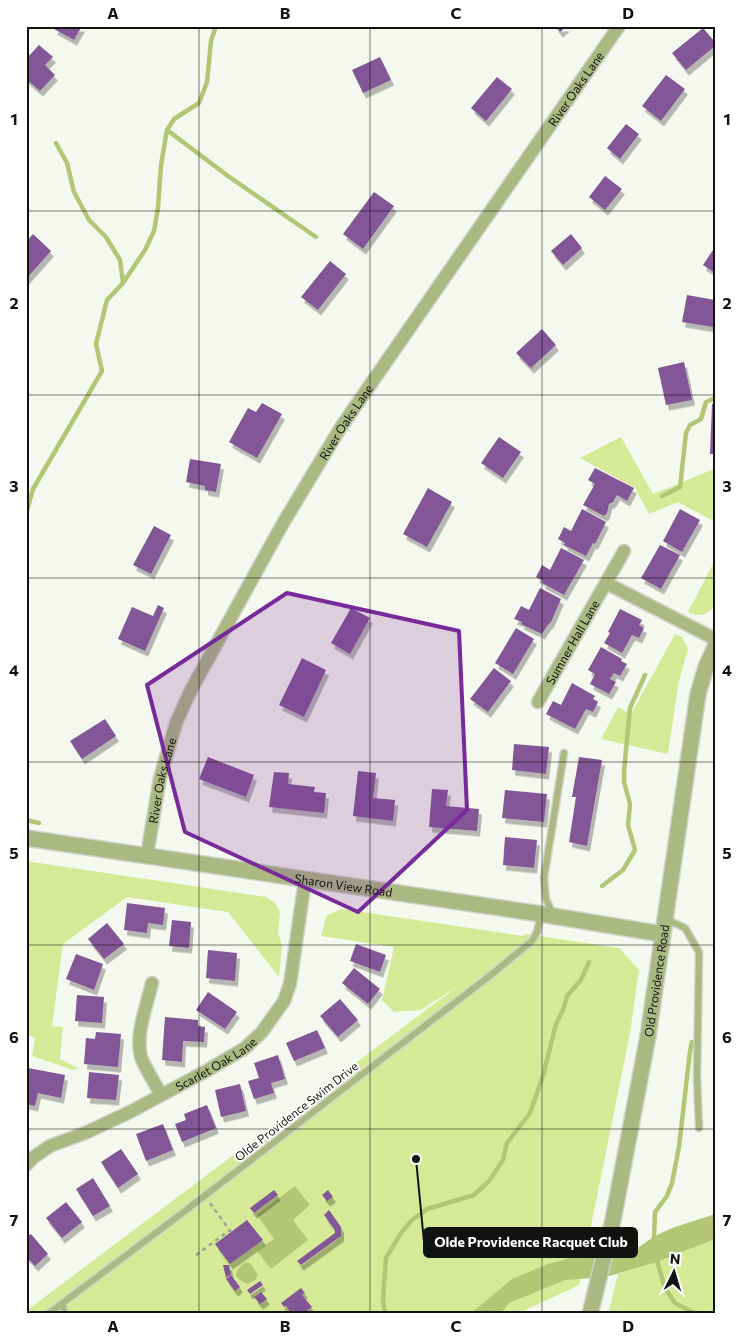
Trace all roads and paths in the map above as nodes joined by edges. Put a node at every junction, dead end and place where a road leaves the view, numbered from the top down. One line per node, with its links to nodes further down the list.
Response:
1 (619, 26): 9 (street, River Oaks Lane)
2 (624, 552): 3 (street, Sumner Hall Lane)
3 (606, 583): 4 (street); 6 (street, Sumner Hall Lane)
4 (715, 639)
5 (715, 647): 12 (street, Old Providence Road)
6 (538, 702)
7 (564, 753): 11 (lane)
8 (26, 838): 9 (street, Sharon View Road)
9 (147, 855): 10 (street, Sharon View Road)
10 (305, 880): 11 (street, Sharon View Road); 14 (street, Scarlet Oak Lane)
11 (547, 915): 12 (street, Sharon View Road); 19 (lane, Olde Providence Swim Drive)
12 (664, 926): 15 (lane); 20 (street, Old Providence Road)
13 (152, 983): 14 (street)
14 (161, 1095): 16 (street, Scarlet Oak Lane)
15 (699, 1128)
16 (26, 1165)
17 (208, 1200): 18 (path)
18 (196, 1255)
19 (63, 1303): 21 (lane, Olde Providence Swim Drive); 22 (lane)
20 (591, 1309)
21 (48, 1314)
22 (64, 1314)

